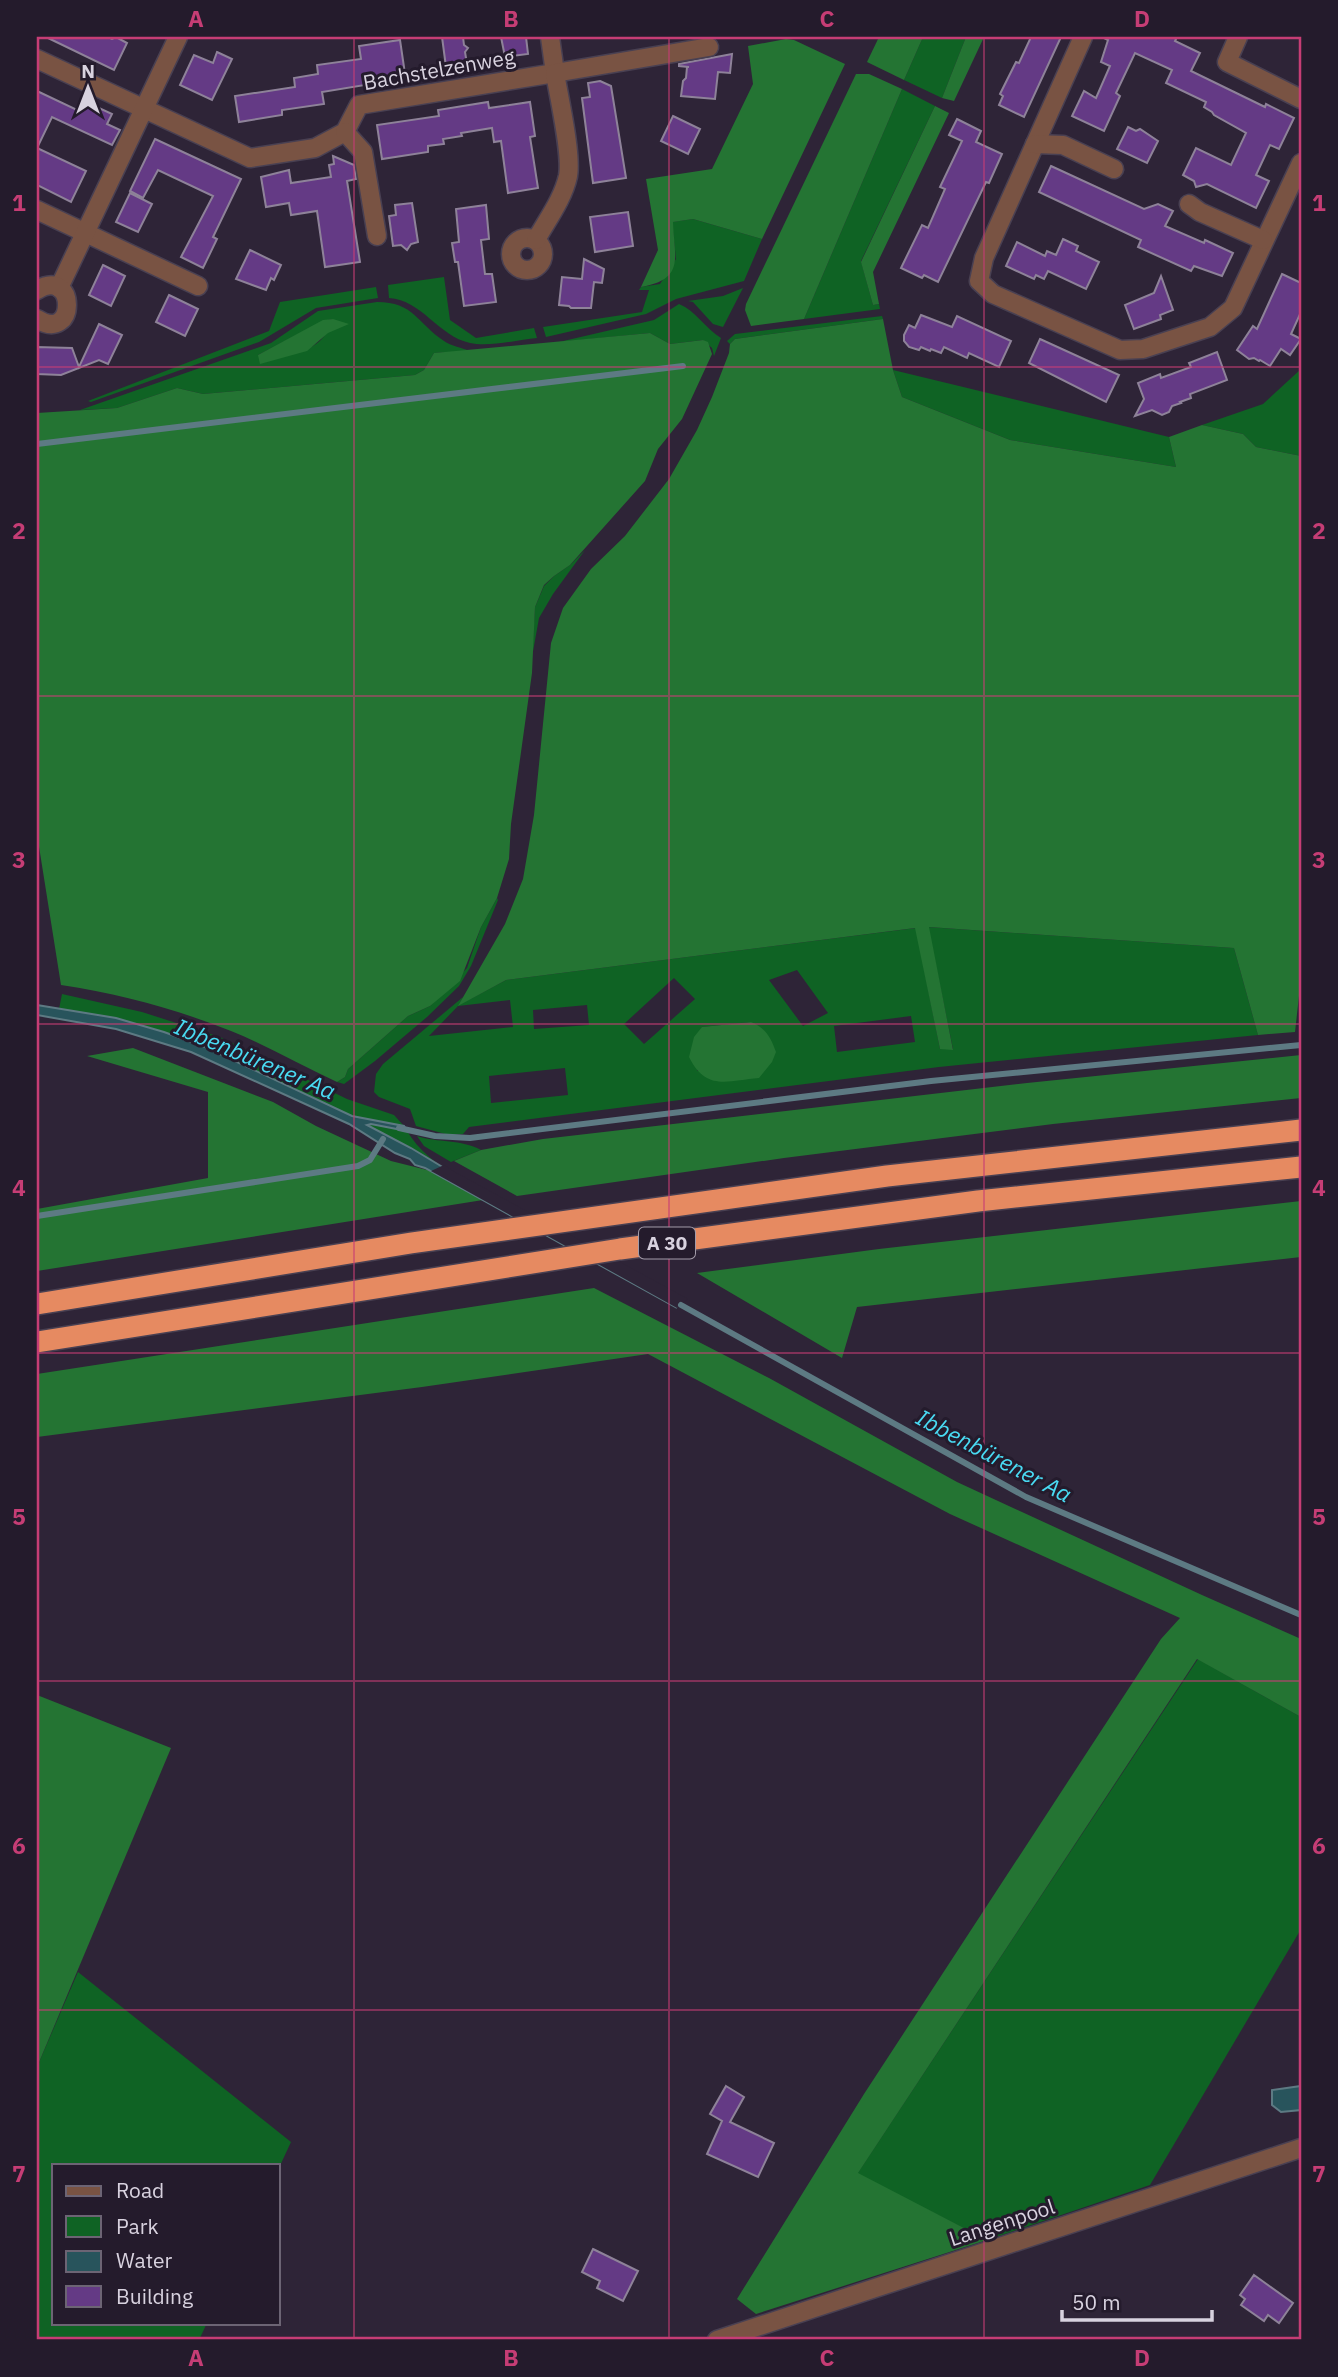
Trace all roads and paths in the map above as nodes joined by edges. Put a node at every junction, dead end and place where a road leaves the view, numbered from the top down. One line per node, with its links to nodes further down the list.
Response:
1 (178, 37): 9 (street)
2 (550, 37): 7 (street)
3 (1083, 37): 11 (street)
4 (1238, 37): 8 (street)
5 (709, 47): 7 (street, Bachstelzenweg)
6 (37, 58): 9 (street, Bachstelzenweg)
7 (555, 73): 10 (street, Bachstelzenweg); 18 (street)
8 (1301, 99)
9 (144, 109): 10 (street, Bachstelzenweg); 16 (street)
10 (345, 132): 17 (street)
11 (1035, 144): 13 (street); 19 (street)
12 (1301, 163): 19 (street)
13 (1114, 169)
14 (1188, 204): 19 (street)
15 (37, 210): 16 (street)
16 (86, 233): 20 (street); 21 (street)
17 (377, 236)
18 (536, 240)
19 (1263, 240)
20 (198, 286)
21 (59, 289): 22 (street); 23 (street)
22 (37, 290)
23 (37, 319)
24 (1301, 1130): 26 (highway, A 30)
25 (1301, 1167): 27 (highway, A 30)
26 (37, 1304)
27 (37, 1342)
28 (1301, 2148): 29 (street, Langenpool)
29 (717, 2340)

